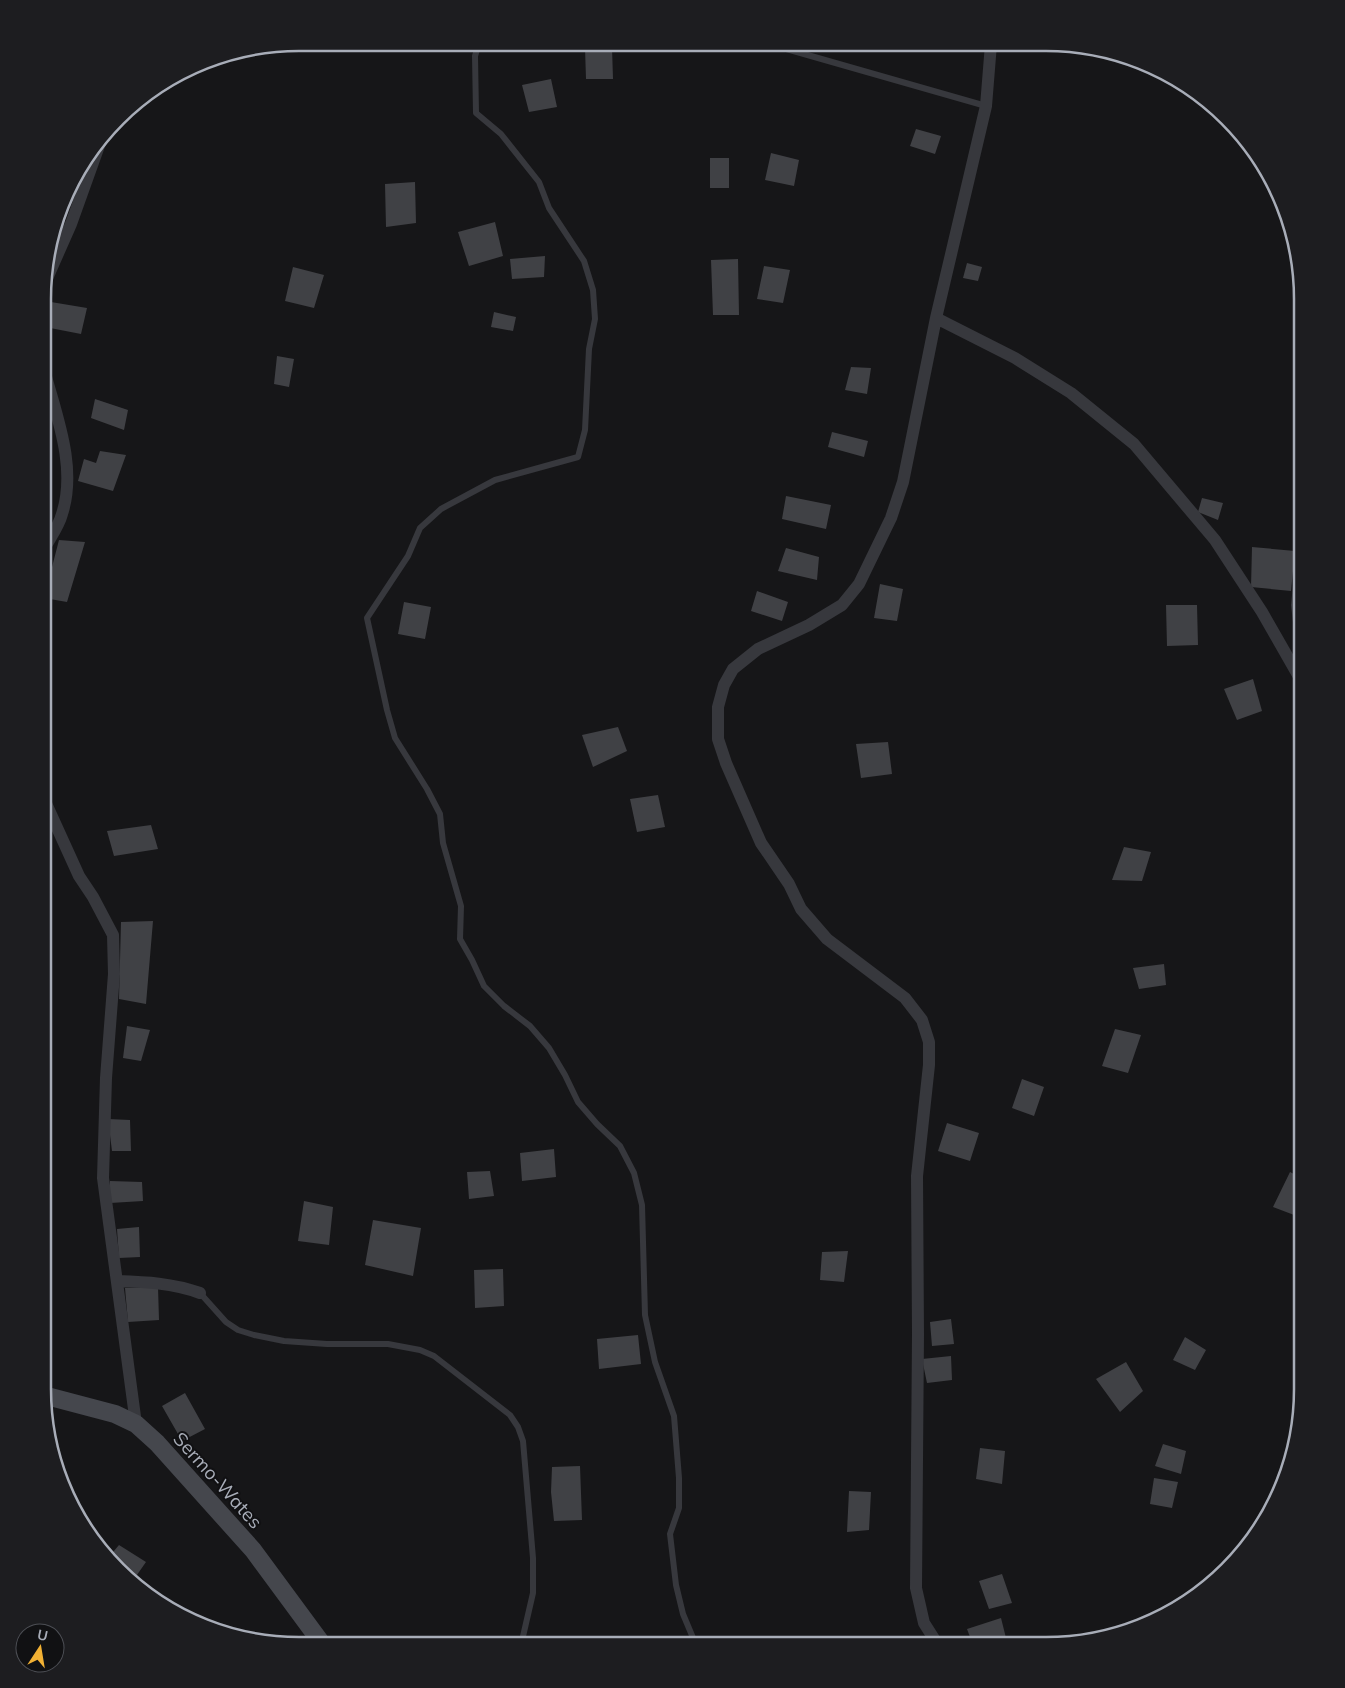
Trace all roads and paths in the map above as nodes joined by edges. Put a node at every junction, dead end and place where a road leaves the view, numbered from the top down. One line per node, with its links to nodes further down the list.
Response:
1 (477, 51): 18 (lane)
2 (793, 51): 4 (lane)
3 (990, 51): 4 (street)
4 (986, 106): 7 (street)
5 (93, 161): 6 (street)
6 (54, 263)
7 (936, 318): 10 (street); 19 (street)
8 (51, 397): 9 (street)
9 (51, 536)
10 (1294, 668)
11 (51, 814): 12 (street)
12 (117, 1281): 13 (street); 15 (street)
13 (200, 1293): 17 (lane)
14 (52, 1397): 15 (main road, Sermo-Wates)
15 (136, 1424): 16 (main road, Sermo-Wates)
16 (317, 1637)
17 (523, 1637)
18 (693, 1637)
19 (933, 1637)

